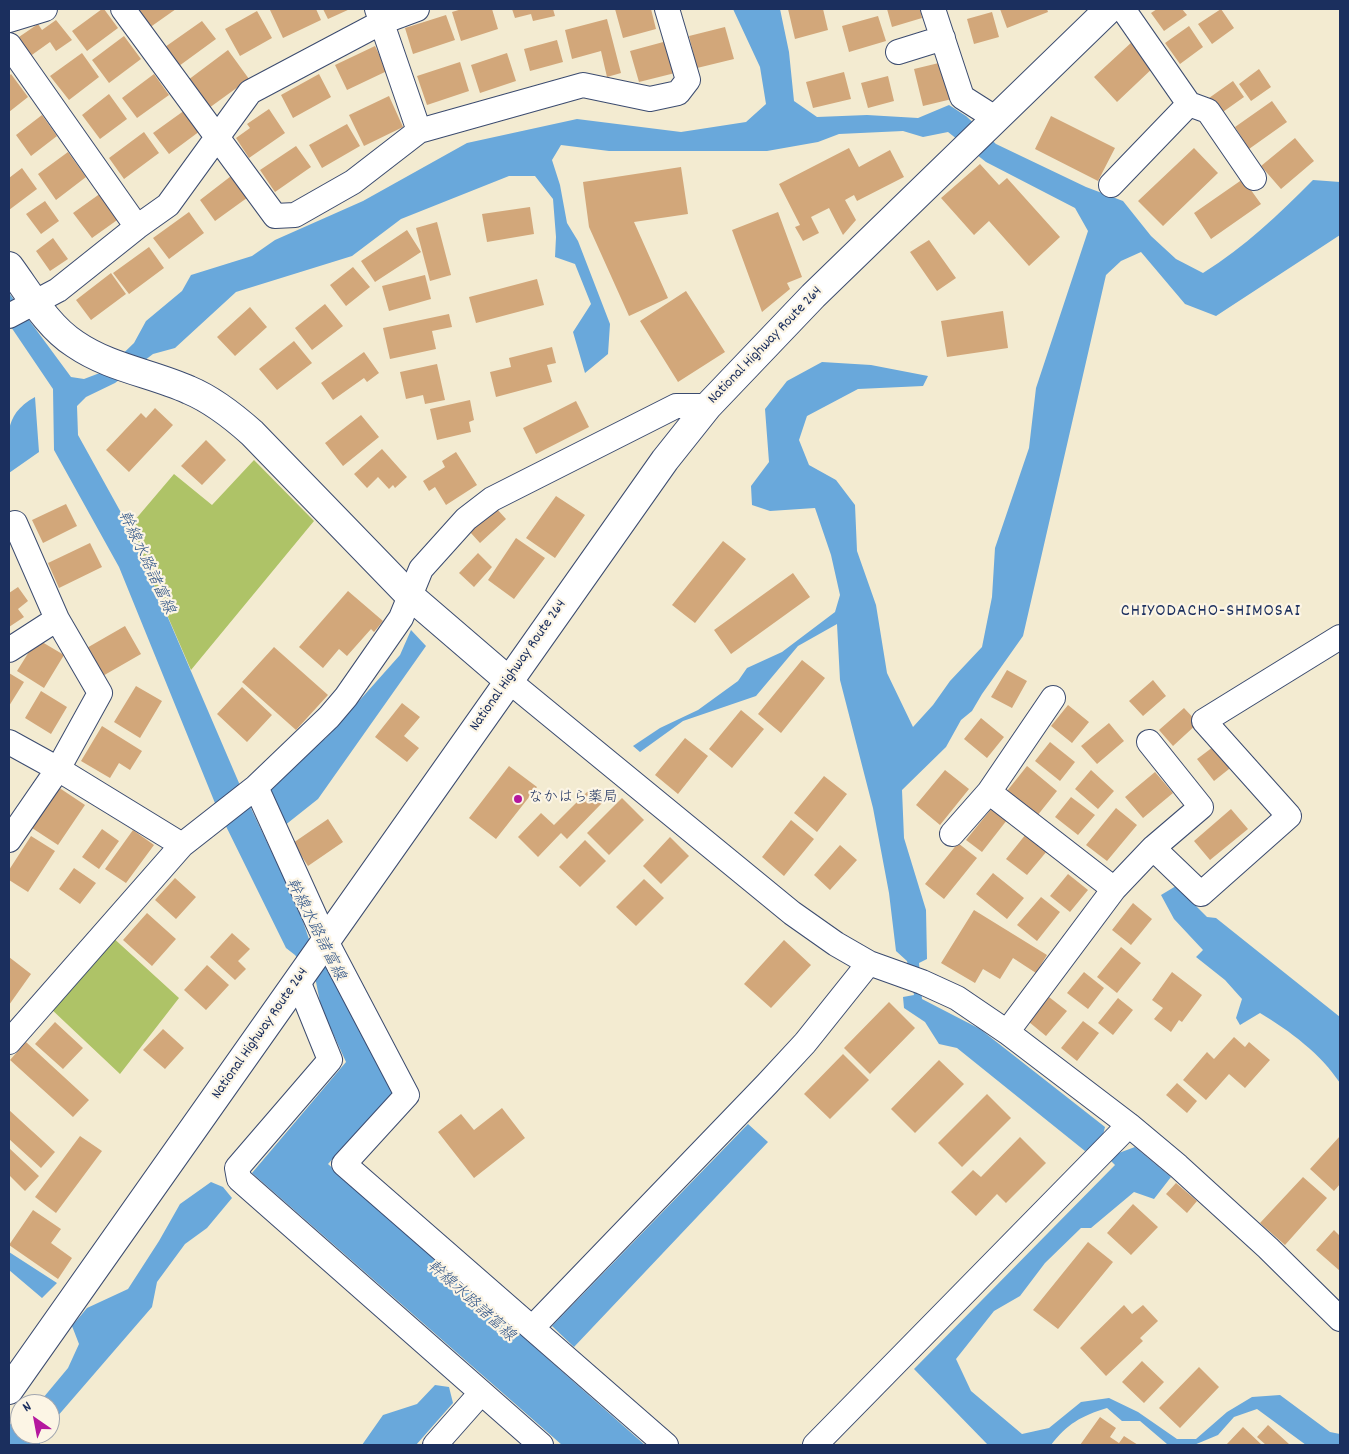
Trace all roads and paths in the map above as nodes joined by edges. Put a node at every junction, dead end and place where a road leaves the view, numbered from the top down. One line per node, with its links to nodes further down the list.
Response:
1 (45, 9): 9 (street)
2 (122, 9): 16 (street)
3 (417, 9): 8 (street)
4 (667, 9): 15 (street)
5 (934, 9): 10 (street)
6 (1109, 9): 14 (main road, National Highway Route 264)
7 (1123, 9): 13 (street)
8 (380, 16): 15 (street); 16 (street)
9 (9, 20)
10 (943, 38): 12 (street); 14 (street)
11 (9, 45): 19 (street)
12 (898, 52)
13 (1190, 104): 17 (street); 18 (street)
14 (991, 122): 23 (main road, National Highway Route 264)
15 (420, 131): 16 (street)
16 (218, 140): 19 (street)
17 (1254, 178)
18 (1111, 185)
19 (137, 227): 21 (street)
20 (9, 266): 21 (main road)
21 (35, 301): 22 (street); 25 (main road)
22 (9, 316)
23 (708, 406): 25 (street); 29 (main road, National Highway Route 264)
24 (15, 523): 26 (street)
25 (409, 595): 29 (main road); 34 (street)
26 (57, 619): 28 (street); 33 (street)
27 (1340, 636): 39 (street)
28 (9, 650)
29 (509, 681): 41 (main road, National Highway Route 264); 42 (street)
30 (1053, 698): 35 (street)
31 (9, 742): 33 (street)
32 (1149, 742): 39 (street)
33 (58, 769): 37 (street); 38 (street)
34 (256, 787): 38 (street); 41 (street)
35 (989, 792): 36 (street); 40 (street)
36 (952, 834)
37 (9, 840)
38 (182, 845): 45 (street)
39 (1153, 848): 40 (street)
40 (1114, 889): 44 (street)
41 (326, 941): 43 (main road, National Highway Route 264); 48 (street)
42 (869, 963): 44 (street); 48 (street)
43 (298, 981): 49 (main road, National Highway Route 264); 50 (street)
44 (1007, 1032): 46 (street)
45 (9, 1042)
46 (1129, 1125): 47 (street); 54 (street)
47 (1340, 1319)
48 (533, 1327): 53 (street)
49 (9, 1390)
50 (481, 1393): 51 (street); 52 (street)
51 (435, 1445)
52 (541, 1445)
53 (666, 1445)
54 (815, 1445)

